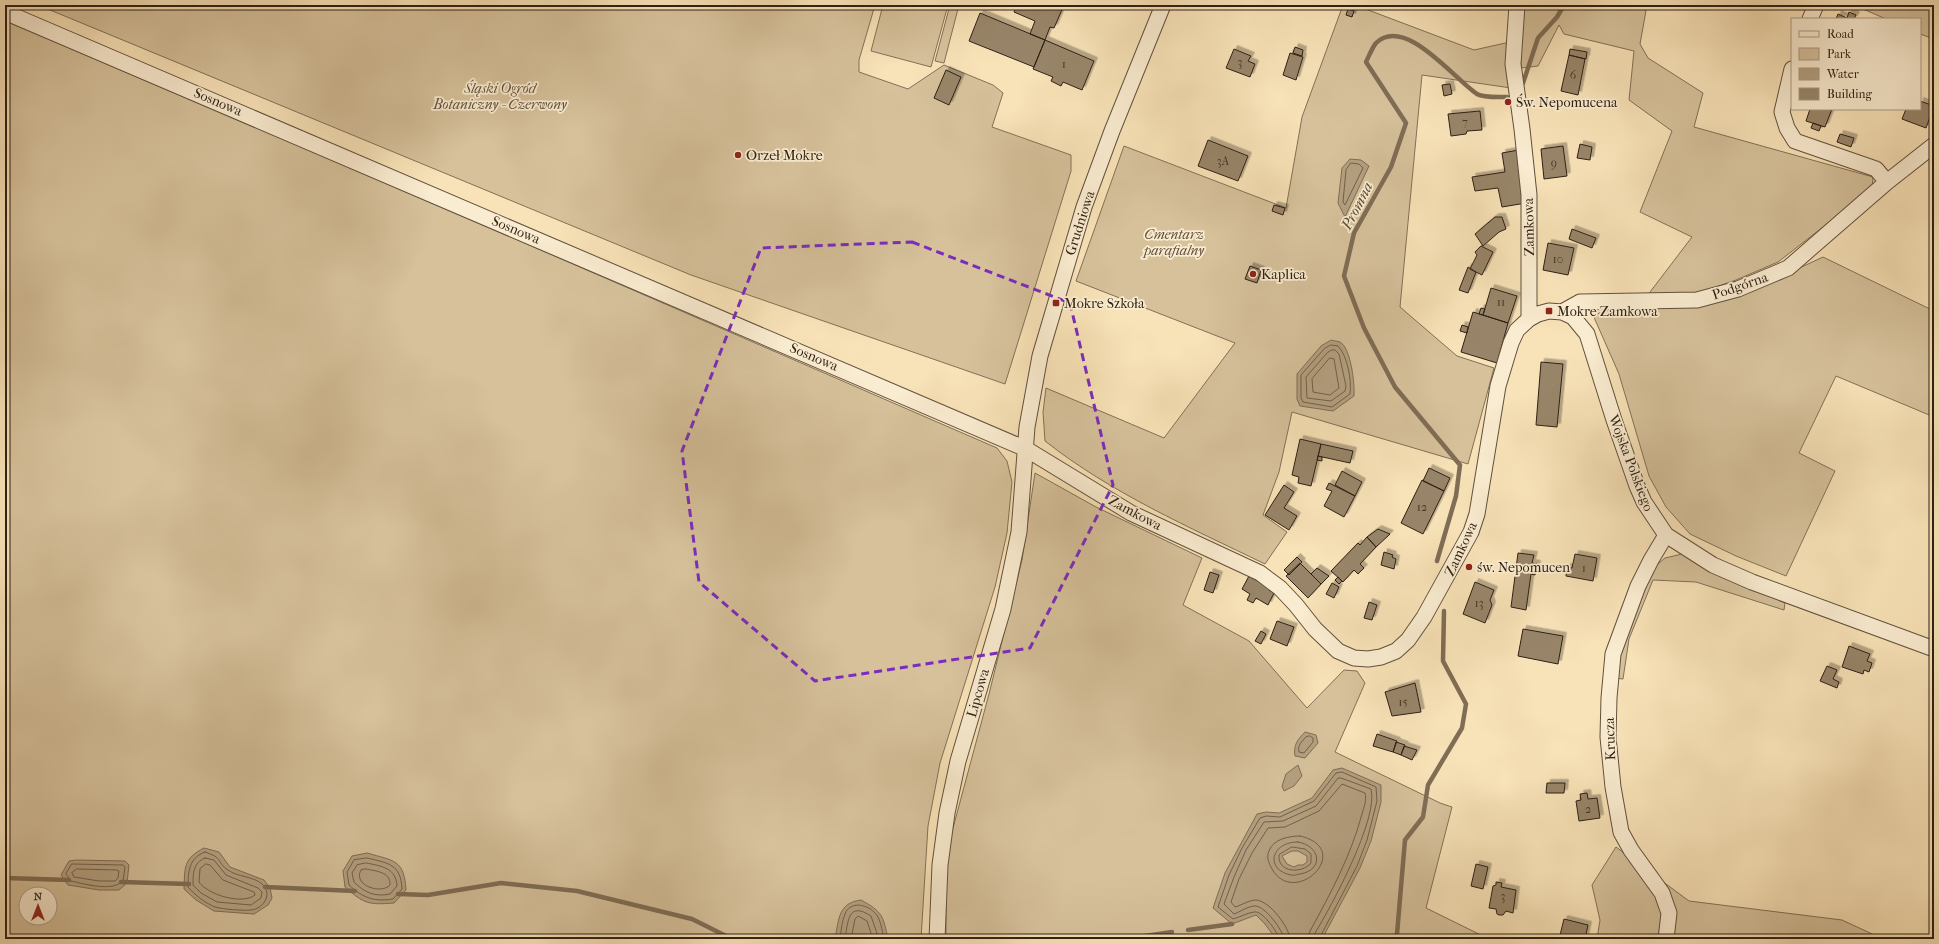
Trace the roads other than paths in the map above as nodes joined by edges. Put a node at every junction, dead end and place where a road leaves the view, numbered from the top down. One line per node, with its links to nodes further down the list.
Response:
1 (1163, 5): 11 (street, Grudniowa)
2 (1518, 5): 10 (street, Zamkowa)
3 (1816, 5): 5 (street)
4 (5, 12): 11 (street, Sosnowa)
5 (1810, 18)
6 (1791, 73): 8 (street)
7 (1934, 145): 8 (street, Podgórna)
8 (1888, 182): 9 (street, Podgórna)
9 (1562, 312): 10 (street); 12 (street, Wojska Polskiego)
10 (1529, 319): 11 (street, Zamkowa)
11 (1026, 449): 14 (street, Lipcowa)
12 (1666, 535): 13 (street, Wojska Polskiego); 15 (street, Krucza)
13 (1934, 649)
14 (937, 939)
15 (1666, 939)

